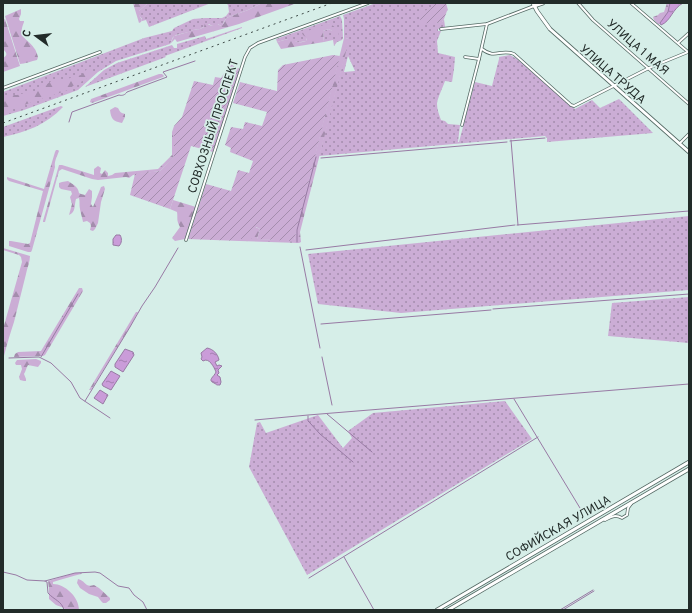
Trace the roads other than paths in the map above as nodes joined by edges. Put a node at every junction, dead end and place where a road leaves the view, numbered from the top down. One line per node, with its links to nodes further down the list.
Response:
1 (368, 3): 23 (street, СОВХОЗНЫЙ ПРОСПЕКТ)
2 (543, 3): 5 (main road)
3 (578, 3): 15 (street, УЛИЦА 1 МАЯ)
4 (631, 3): 9 (street)
5 (534, 5): 6 (street); 16 (main road, УЛИЦА ТРУДА)
6 (487, 24): 7 (street); 10 (street)
7 (440, 29)
8 (689, 33): 9 (street)
9 (678, 43): 12 (street)
10 (482, 49): 14 (street); 16 (street)
11 (100, 52): 17 (street)
12 (688, 52): 15 (street)
13 (465, 57): 14 (street)
14 (479, 59): 19 (street)
15 (649, 68): 16 (street); 18 (street, УЛИЦА 1 МАЯ)
16 (614, 86): 21 (main road, УЛИЦА ТРУДА)
17 (3, 88)
18 (689, 104)
19 (462, 126)
20 (689, 134): 21 (street)
21 (680, 143): 22 (main road, УЛИЦА ТРУДА)
22 (689, 152)
23 (186, 240)
24 (689, 462): 28 (main road, СОФИЙСКАЯ УЛИЦА)
25 (689, 469): 26 (main road, СОФИЙСКАЯ УЛИЦА)
26 (644, 496): 27 (main road, СОФИЙСКАЯ УЛИЦА); 27 (street)
27 (599, 522): 29 (main road, СОФИЙСКАЯ УЛИЦА)
28 (436, 610)
29 (448, 610)

